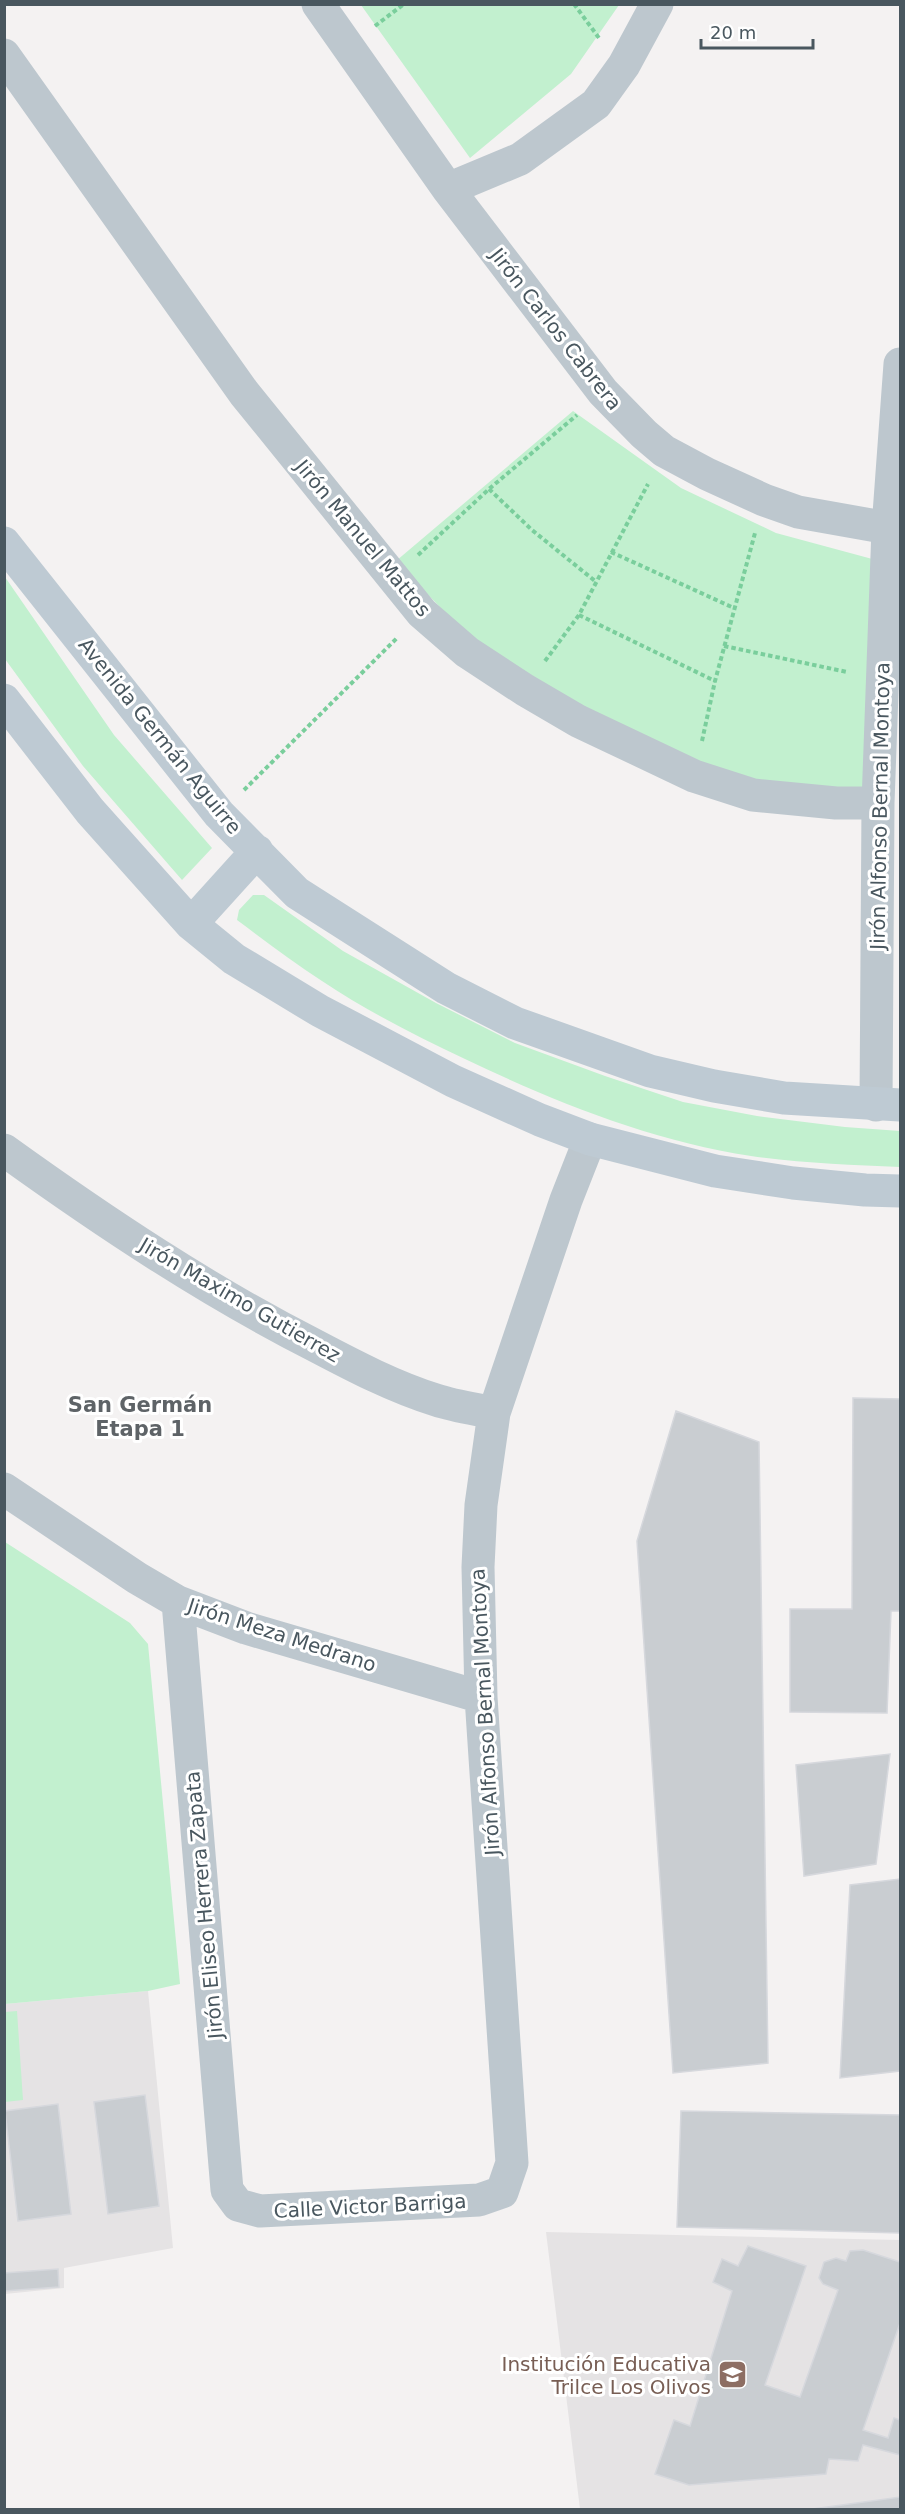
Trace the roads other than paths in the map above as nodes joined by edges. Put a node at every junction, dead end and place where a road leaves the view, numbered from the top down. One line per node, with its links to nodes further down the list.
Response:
1 (318, 4): 4 (street, Jirón Carlos Cabrera)
2 (657, 4): 4 (street)
3 (4, 55): 9 (street, Jirón Manuel Mattos)
4 (448, 189): 6 (street, Jirón Carlos Cabrera)
5 (900, 364): 6 (street, Jirón Alfonso Bernal Montoya)
6 (888, 528): 9 (street, Jirón Alfonso Bernal Montoya)
7 (4, 543): 10 (main road, Avenida Germán Aguirre)
8 (4, 700): 11 (main road)
9 (886, 815): 12 (street, Jirón Alfonso Bernal Montoya)
10 (257, 851): 11 (main road); 12 (main road, Avenida Germán Aguirre)
11 (191, 924): 13 (main road)
12 (888, 1105)
13 (590, 1139): 15 (main road); 16 (street, Jirón Alfonso Bernal Montoya)
14 (4, 1150): 16 (street, Jirón Maximo Gutierrez)
15 (900, 1191)
16 (494, 1413): 19 (street, Jirón Alfonso Bernal Montoya)
17 (4, 1489): 18 (street, Jirón Meza Medrano)
18 (178, 1602): 19 (street, Jirón Meza Medrano); 21 (street, Jirón Eliseo Herrera Zapata)
19 (481, 1697): 20 (street, Jirón Alfonso Bernal Montoya)
20 (502, 2192): 21 (street, Calle Victor Barriga)
21 (238, 2205)

